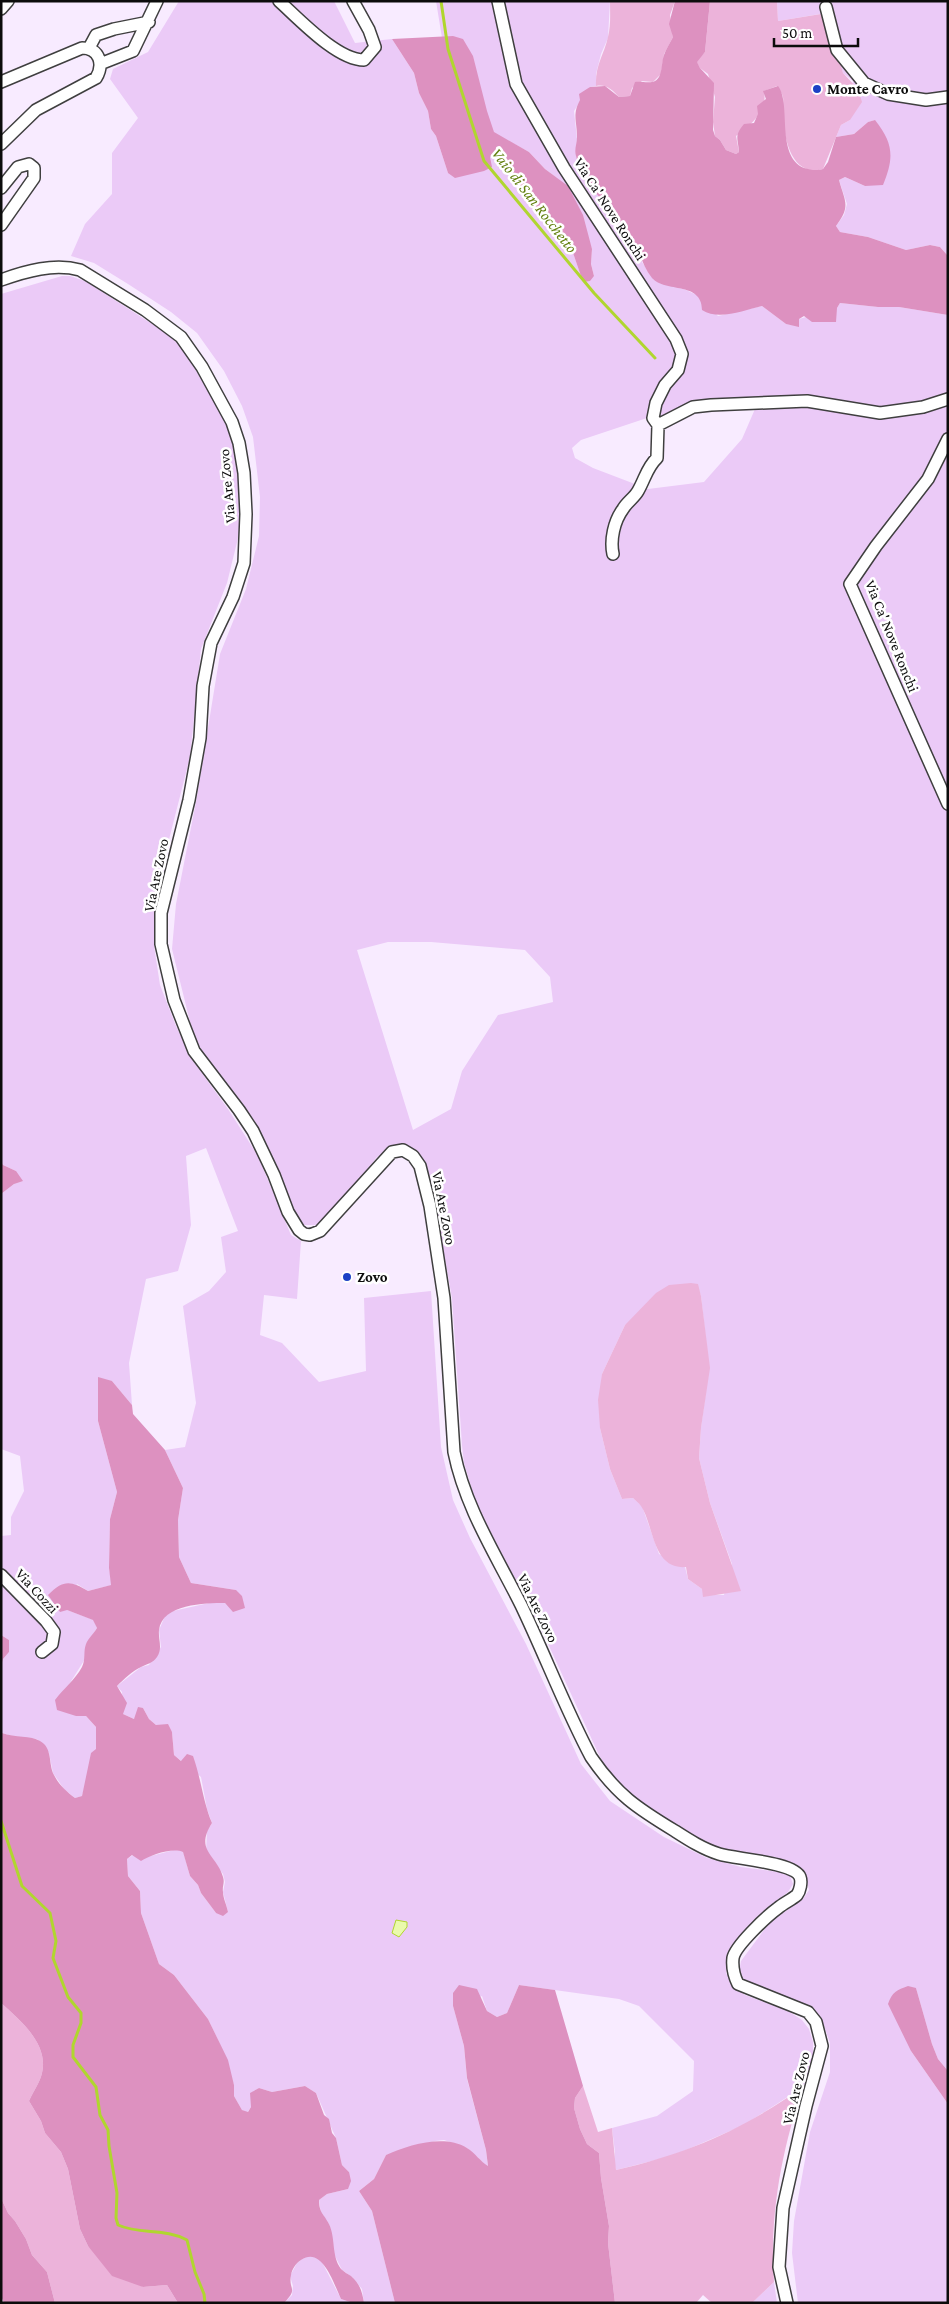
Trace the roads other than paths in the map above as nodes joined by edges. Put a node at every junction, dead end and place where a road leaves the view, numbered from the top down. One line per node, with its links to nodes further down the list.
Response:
1 (8, 1): 7 (street)
2 (157, 1): 8 (street)
3 (278, 1): 4 (street)
4 (353, 1)
5 (498, 1): 18 (street, Via Ca' Nove Ronchi)
6 (826, 7): 12 (street)
7 (1, 9)
8 (149, 22): 9 (street); 10 (street)
9 (89, 48): 10 (street); 11 (street)
10 (100, 64): 13 (street)
11 (1, 82)
12 (948, 98)
13 (1, 144)
14 (1, 188): 15 (street)
15 (1, 225)
16 (1, 280): 24 (street, Via Are Zovo)
17 (948, 399): 18 (street)
18 (658, 425): 20 (street, Via Ca' Nove Ronchi)
19 (948, 439): 21 (street, Via Ca' Nove Ronchi)
20 (612, 554)
21 (948, 804)
22 (1, 1575): 23 (street, Via Cozzi)
23 (42, 1652)
24 (787, 2303)

